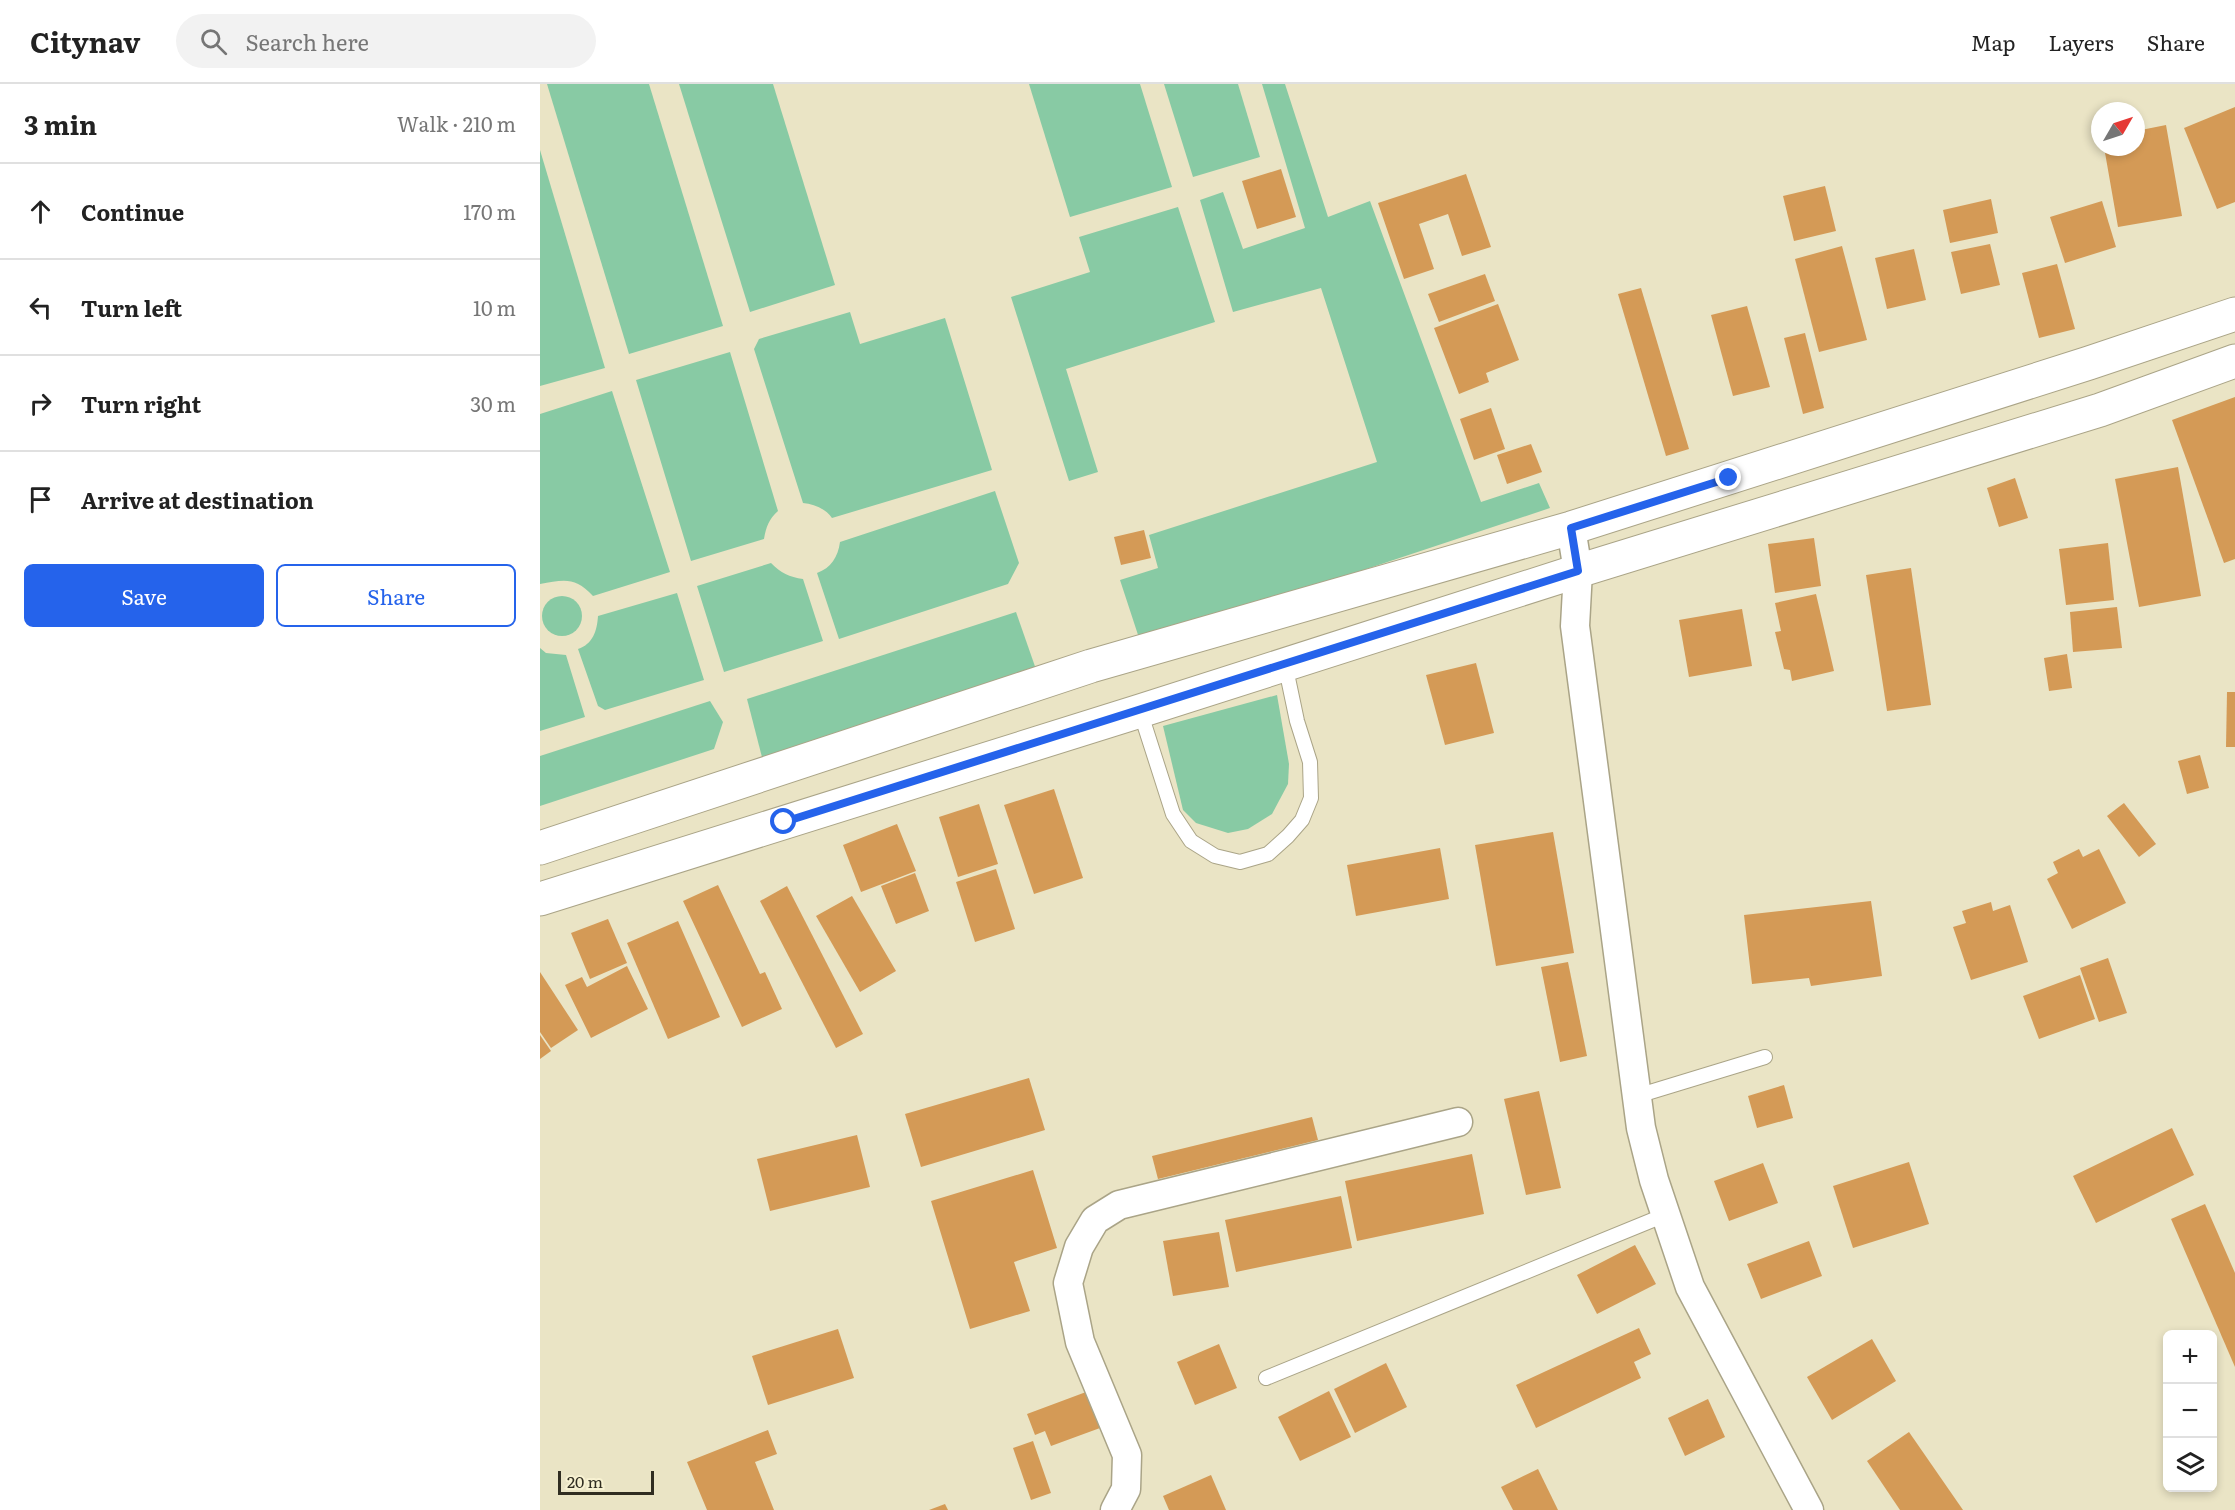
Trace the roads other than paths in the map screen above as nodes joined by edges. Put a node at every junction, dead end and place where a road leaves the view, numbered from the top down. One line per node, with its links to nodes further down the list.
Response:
1 (2235, 314): 3 (street)
2 (2235, 362): 4 (street)
3 (1571, 528): 4 (street); 7 (street)
4 (1578, 571): 5 (street); 10 (street)
5 (1284, 664): 6 (street); 6 (lane)
6 (1140, 711): 8 (street)
7 (540, 848)
8 (540, 899)
9 (1765, 1057): 10 (lane)
10 (1637, 1096): 12 (street)
11 (1458, 1122): 14 (street)
12 (1665, 1215): 13 (lane); 15 (street)
13 (1266, 1378)
14 (1115, 1510)
15 (1809, 1510)

